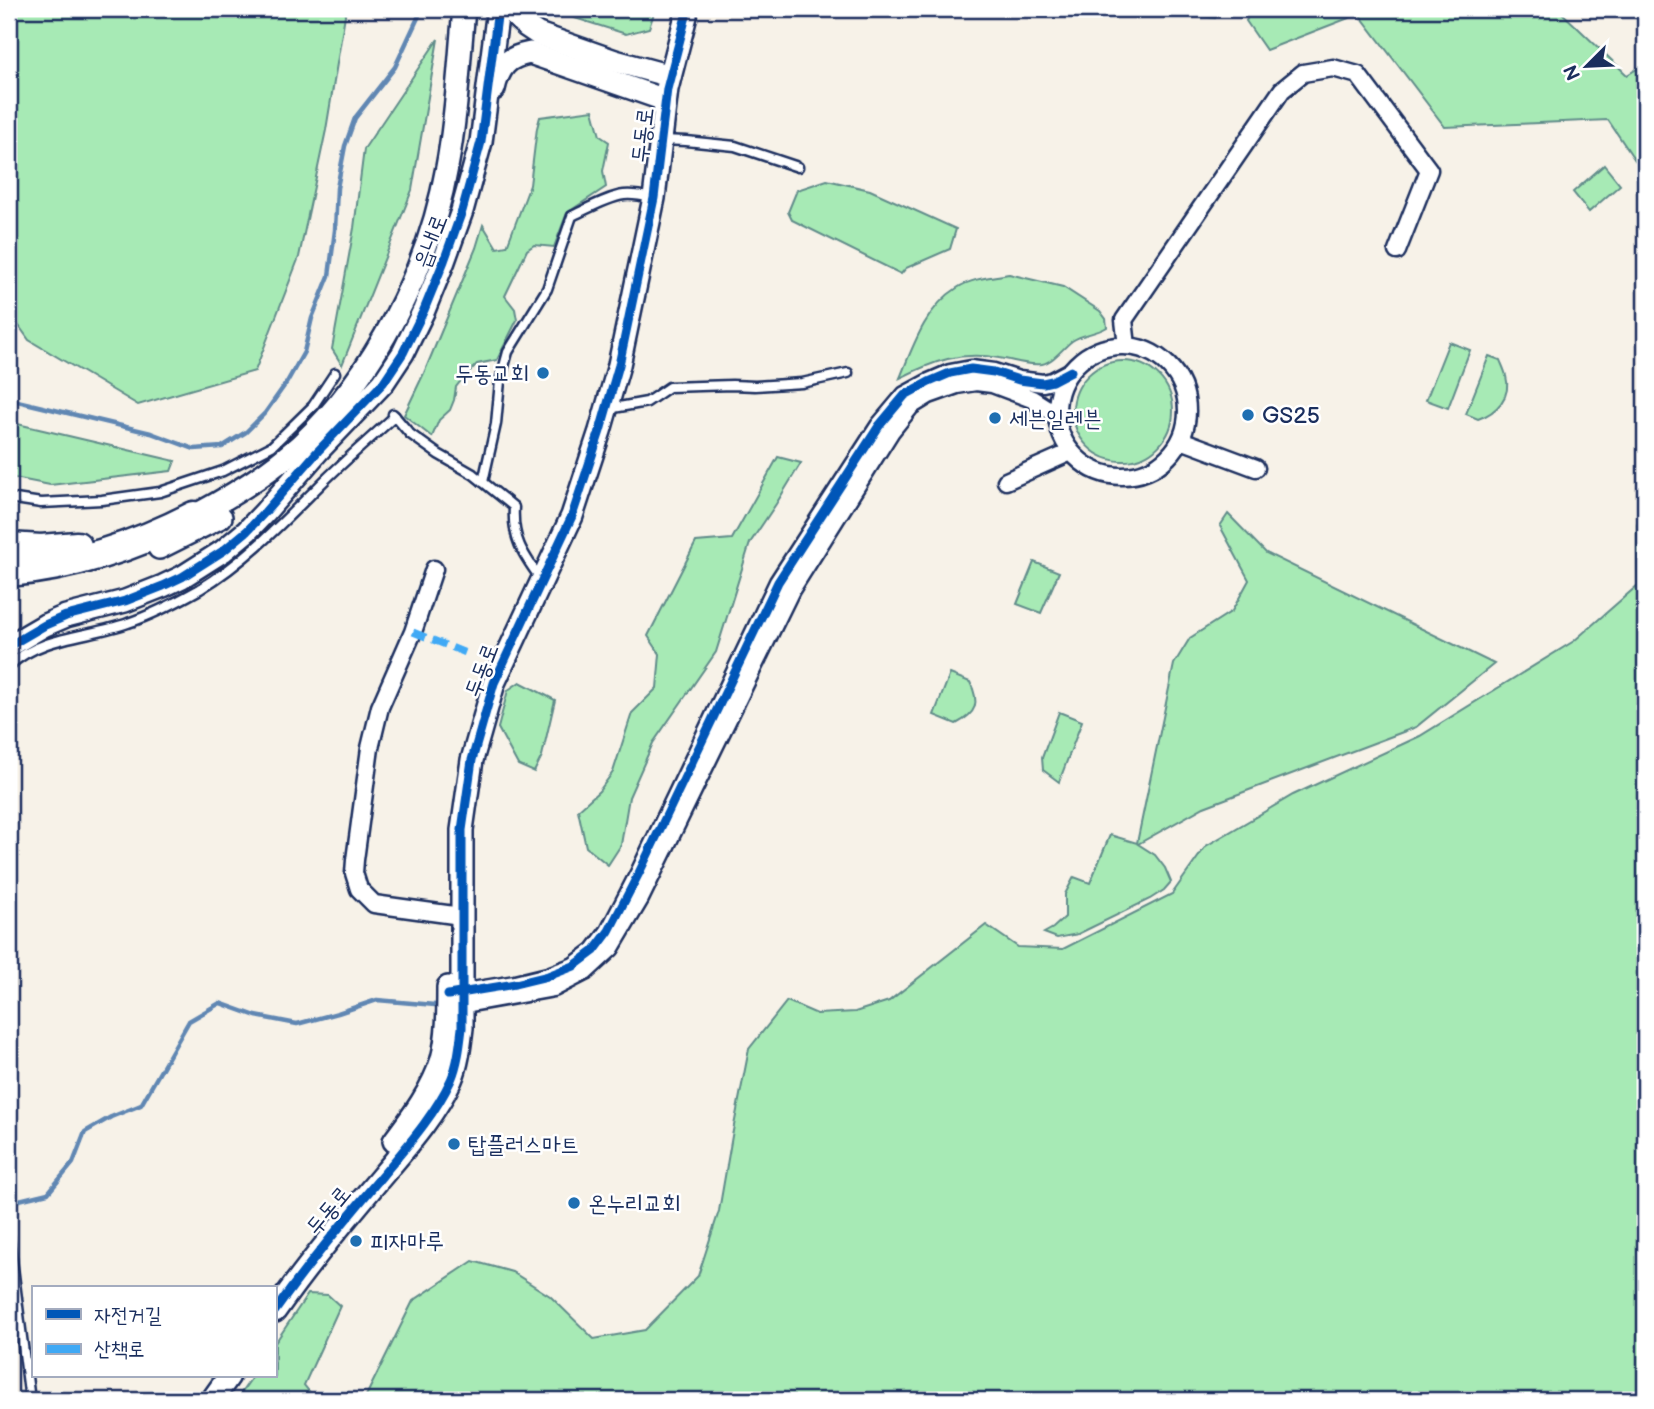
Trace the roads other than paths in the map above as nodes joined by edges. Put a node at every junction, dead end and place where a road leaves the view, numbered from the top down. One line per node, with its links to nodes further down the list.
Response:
1 (464, 9): 25 (street, 읍내로)
2 (498, 9): 7 (street, 읍내로)
3 (512, 9): 5 (street)
4 (689, 12): 5 (street, 두동로)
5 (663, 67): 6 (street, 두동로)
6 (650, 100): 7 (street); 8 (street, 두동로)
7 (481, 142): 19 (street, 읍내로)
8 (656, 142): 9 (lane); 10 (street, 두동로)
9 (798, 167)
10 (649, 197): 16 (street, 두동로); 23 (lane)
11 (1397, 251): 12 (street)
12 (1127, 346): 13 (street); 18 (street)
13 (1070, 371): 17 (street); 34 (street)
14 (335, 373): 24 (lane)
15 (848, 373): 16 (lane)
16 (602, 409): 29 (street, 두동로)
17 (1058, 421): 20 (street); 34 (street)
18 (1181, 440): 20 (street); 21 (street)
19 (318, 451): 30 (street); 31 (street)
20 (1072, 452): 22 (street)
21 (1256, 468)
22 (1006, 481)
23 (483, 482): 29 (lane); 32 (lane)
24 (9, 498)
25 (194, 516): 26 (highway); 28 (highway)
26 (9, 547)
27 (434, 569): 33 (street)
28 (9, 572)
29 (538, 575): 33 (street, 두동로)
30 (9, 582)
31 (9, 646)
32 (9, 666)
33 (455, 915): 34 (street, 두동로)
34 (455, 1000): 36 (street, 두동로); 37 (street, 두동로)
35 (9, 1236): 40 (lane)
36 (275, 1286)
37 (276, 1310)
38 (212, 1378): 41 (street)
39 (228, 1378): 42 (street)
40 (30, 1400)
41 (196, 1400)
42 (212, 1400)

